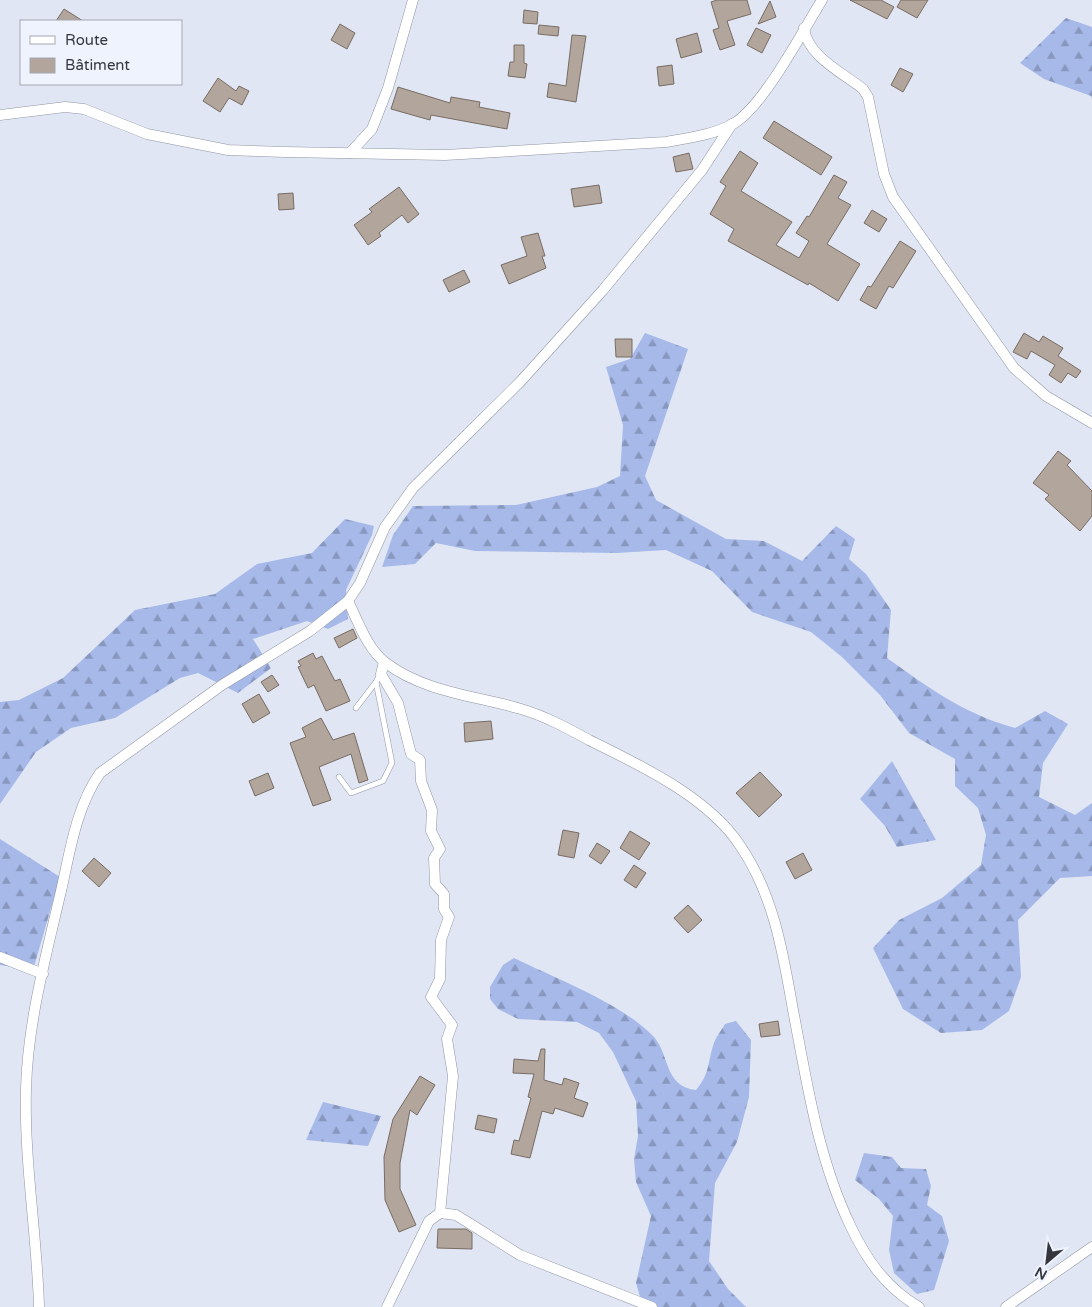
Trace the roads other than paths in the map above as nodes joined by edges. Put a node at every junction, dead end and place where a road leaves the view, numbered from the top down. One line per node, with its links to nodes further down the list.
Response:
1 (413, 0): 6 (street)
2 (822, 0): 3 (street)
3 (804, 28): 5 (street); 7 (street)
4 (0, 115): 6 (street)
5 (732, 124): 6 (street); 8 (street)
6 (350, 153)
7 (1092, 423)
8 (348, 600): 9 (street); 14 (street)
9 (384, 662): 10 (street); 20 (street)
10 (378, 678): 11 (lane); 12 (lane); 15 (street)
11 (356, 708)
12 (338, 777)
13 (0, 957): 14 (street)
14 (43, 974): 17 (street)
15 (440, 1213): 18 (street); 19 (street)
16 (1092, 1247): 21 (street)
17 (39, 1307)
18 (387, 1307)
19 (652, 1307)
20 (918, 1307)
21 (1006, 1307)

